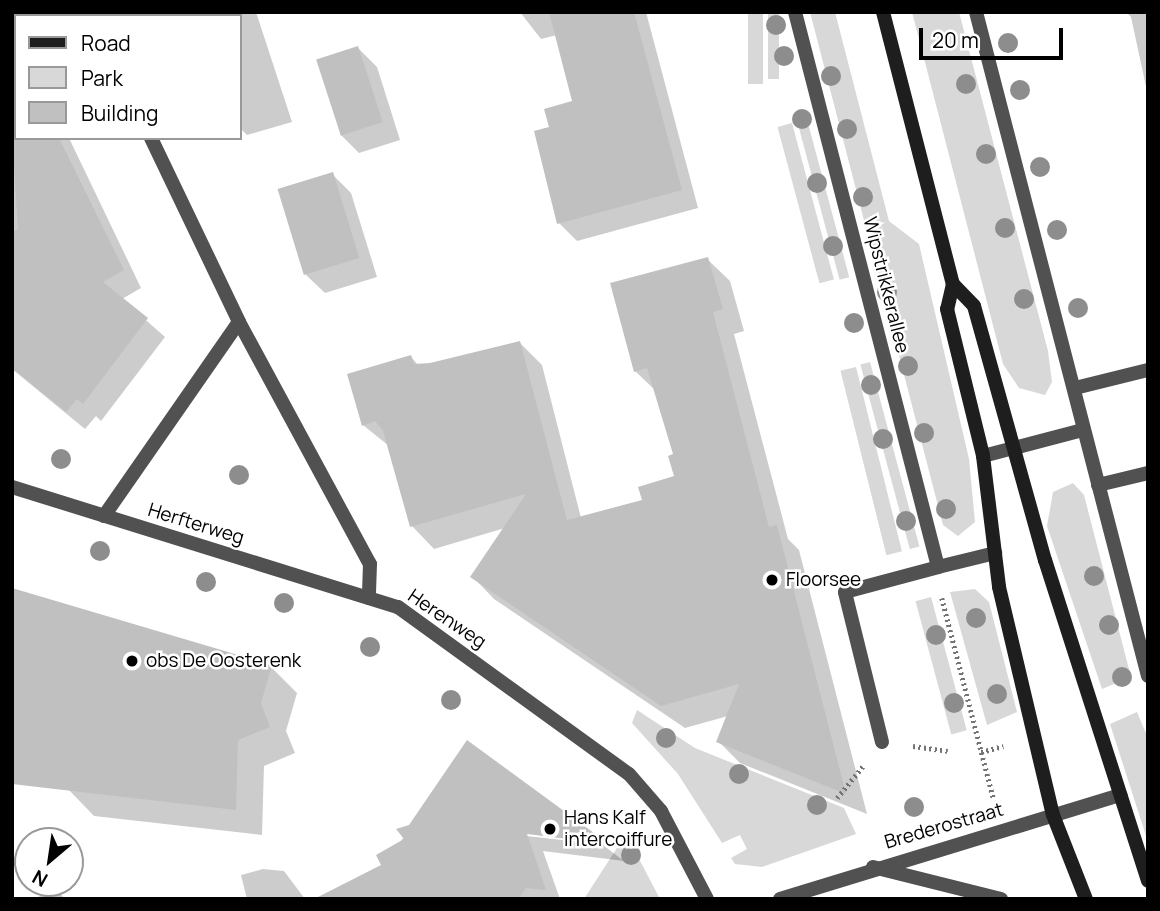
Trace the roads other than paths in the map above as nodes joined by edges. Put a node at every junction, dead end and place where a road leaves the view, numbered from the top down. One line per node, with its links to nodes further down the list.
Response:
1 (795, 12): 17 (street, Wipstrikkerallee)
2 (883, 12): 5 (main road)
3 (976, 12): 8 (street)
4 (153, 140): 6 (street)
5 (953, 284): 10 (main road); 11 (main road)
6 (239, 322): 15 (street); 18 (street)
7 (1148, 370): 8 (street)
8 (1075, 387): 9 (street)
9 (1083, 430): 10 (street); 13 (street)
10 (1013, 447): 11 (street); 21 (main road)
11 (983, 456): 16 (main road)
12 (1148, 472): 13 (street)
13 (1098, 485): 19 (street)
14 (12, 487): 15 (street, Herfterweg)
15 (104, 516): 18 (street, Herfterweg)
16 (995, 553): 17 (street); 22 (main road)
17 (938, 567): 20 (street)
18 (369, 598): 25 (street, Herenweg)
19 (1148, 676)
20 (882, 742)
21 (1120, 795): 22 (street, Brederostraat); 24 (main road)
22 (1053, 815): 23 (street, Brederostraat); 28 (main road)
23 (872, 867): 26 (street, Brederostraat); 27 (street)
24 (1148, 881)
25 (707, 899)
26 (780, 899)
27 (1001, 899)
28 (1086, 899)

